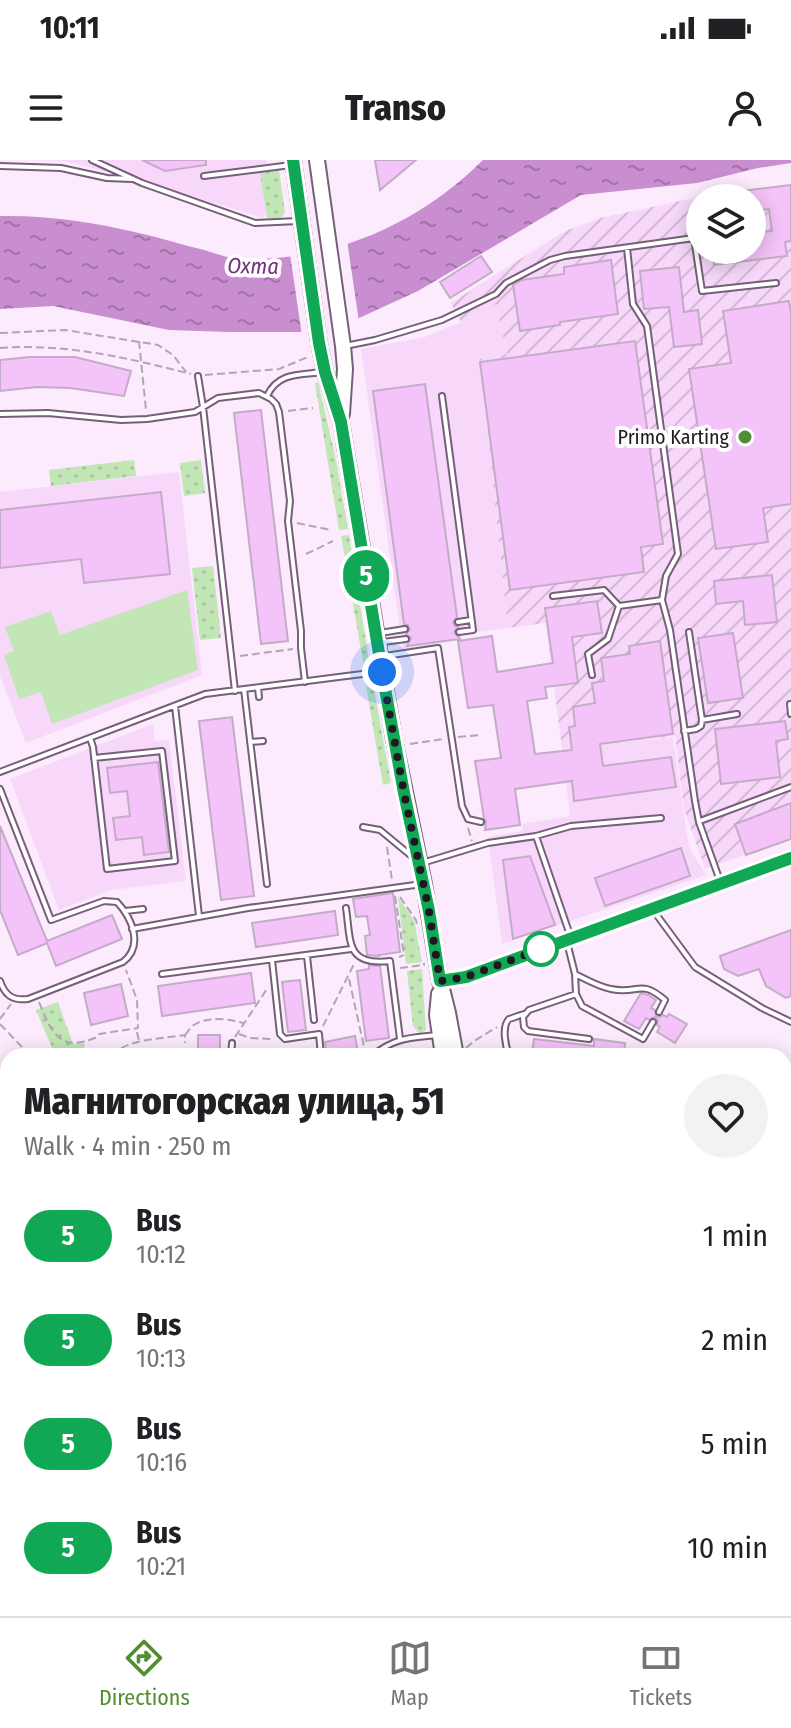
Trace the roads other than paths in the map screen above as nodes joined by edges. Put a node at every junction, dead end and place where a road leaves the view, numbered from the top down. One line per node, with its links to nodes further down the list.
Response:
1 (92, 160): 6 (lane)
2 (317, 160): 7 (main road)
3 (293, 162): 5 (lane); 8 (main road)
4 (0, 166): 6 (lane)
5 (204, 176)
6 (134, 179): 8 (lane)
7 (324, 208): 8 (main road); 11 (main road)
8 (298, 218): 12 (main road)
9 (627, 247): 10 (lane); 11 (lane); 22 (lane)
10 (776, 283)
11 (342, 342): 20 (main road)
12 (325, 372): 14 (lane); 20 (main road)
13 (198, 376): 16 (lane)
14 (267, 396): 16 (lane); 32 (lane)
15 (442, 396): 24 (lane)
16 (203, 407): 18 (lane); 35 (lane)
17 (0, 414): 18 (lane)
18 (185, 414): 19 (lane)
19 (185, 421)
20 (341, 422): 30 (main road)
21 (553, 596): 23 (lane)
22 (662, 600): 23 (lane); 42 (lane)
23 (619, 606): 31 (lane)
24 (471, 620): 25 (lane); 27 (lane)
25 (458, 622)
26 (405, 629): 30 (lane)
27 (459, 632)
28 (689, 632): 41 (lane)
29 (406, 639): 30 (lane)
30 (378, 651): 32 (lane); 51 (lane); 56 (main road)
31 (592, 675)
32 (305, 682): 33 (lane)
33 (258, 688): 34 (lane); 36 (lane)
34 (244, 689): 35 (lane); 45 (lane)
35 (235, 691): 38 (lane)
36 (259, 697)
37 (790, 704): 40 (lane)
38 (175, 706): 43 (lane); 64 (lane)
39 (737, 714): 41 (lane)
40 (791, 714)
41 (702, 720): 42 (lane)
42 (684, 731): 52 (lane)
43 (90, 738): 46 (lane); 47 (lane)
44 (263, 741): 45 (lane)
45 (250, 742): 57 (lane)
46 (94, 758): 46 (lane)
47 (1, 770)
48 (791, 787): 52 (lane)
49 (0, 789): 63 (lane)
50 (661, 818): 54 (lane)
51 (481, 822)
52 (699, 822): 59 (lane)
53 (363, 827): 56 (lane)
54 (536, 836): 56 (lane); 66 (lane)
55 (790, 861): 59 (street)
56 (420, 863): 58 (main road)
57 (267, 884)
58 (424, 884): 64 (lane); 73 (main road)
59 (721, 884): 61 (street)
60 (346, 908): 67 (lane)
61 (653, 908): 66 (street); 79 (lane)
62 (143, 909): 63 (lane)
63 (125, 911): 65 (lane)
64 (199, 916): 65 (lane)
65 (132, 929): 72 (lane)
66 (568, 939): 71 (lane); 73 (street)
67 (351, 949): 68 (lane); 81 (lane)
68 (307, 956): 69 (lane); 77 (lane)
69 (272, 960): 70 (lane); 85 (lane)
70 (162, 974)
71 (575, 974): 74 (lane); 75 (lane)
72 (0, 981)
73 (440, 981): 80 (main road); 88 (main road)
74 (576, 994): 76 (lane); 78 (lane)
75 (659, 1012)
76 (525, 1013): 82 (lane); 89 (lane)
77 (314, 1020)
78 (653, 1022)
79 (791, 1022)
80 (440, 1035): 81 (lane); 87 (main road)
81 (400, 1039): 86 (lane)
82 (589, 1039)
83 (232, 1043): 84 (lane)
84 (232, 1048)
85 (320, 1048)
86 (382, 1048)
87 (442, 1048)
88 (458, 1048)
89 (506, 1048)

